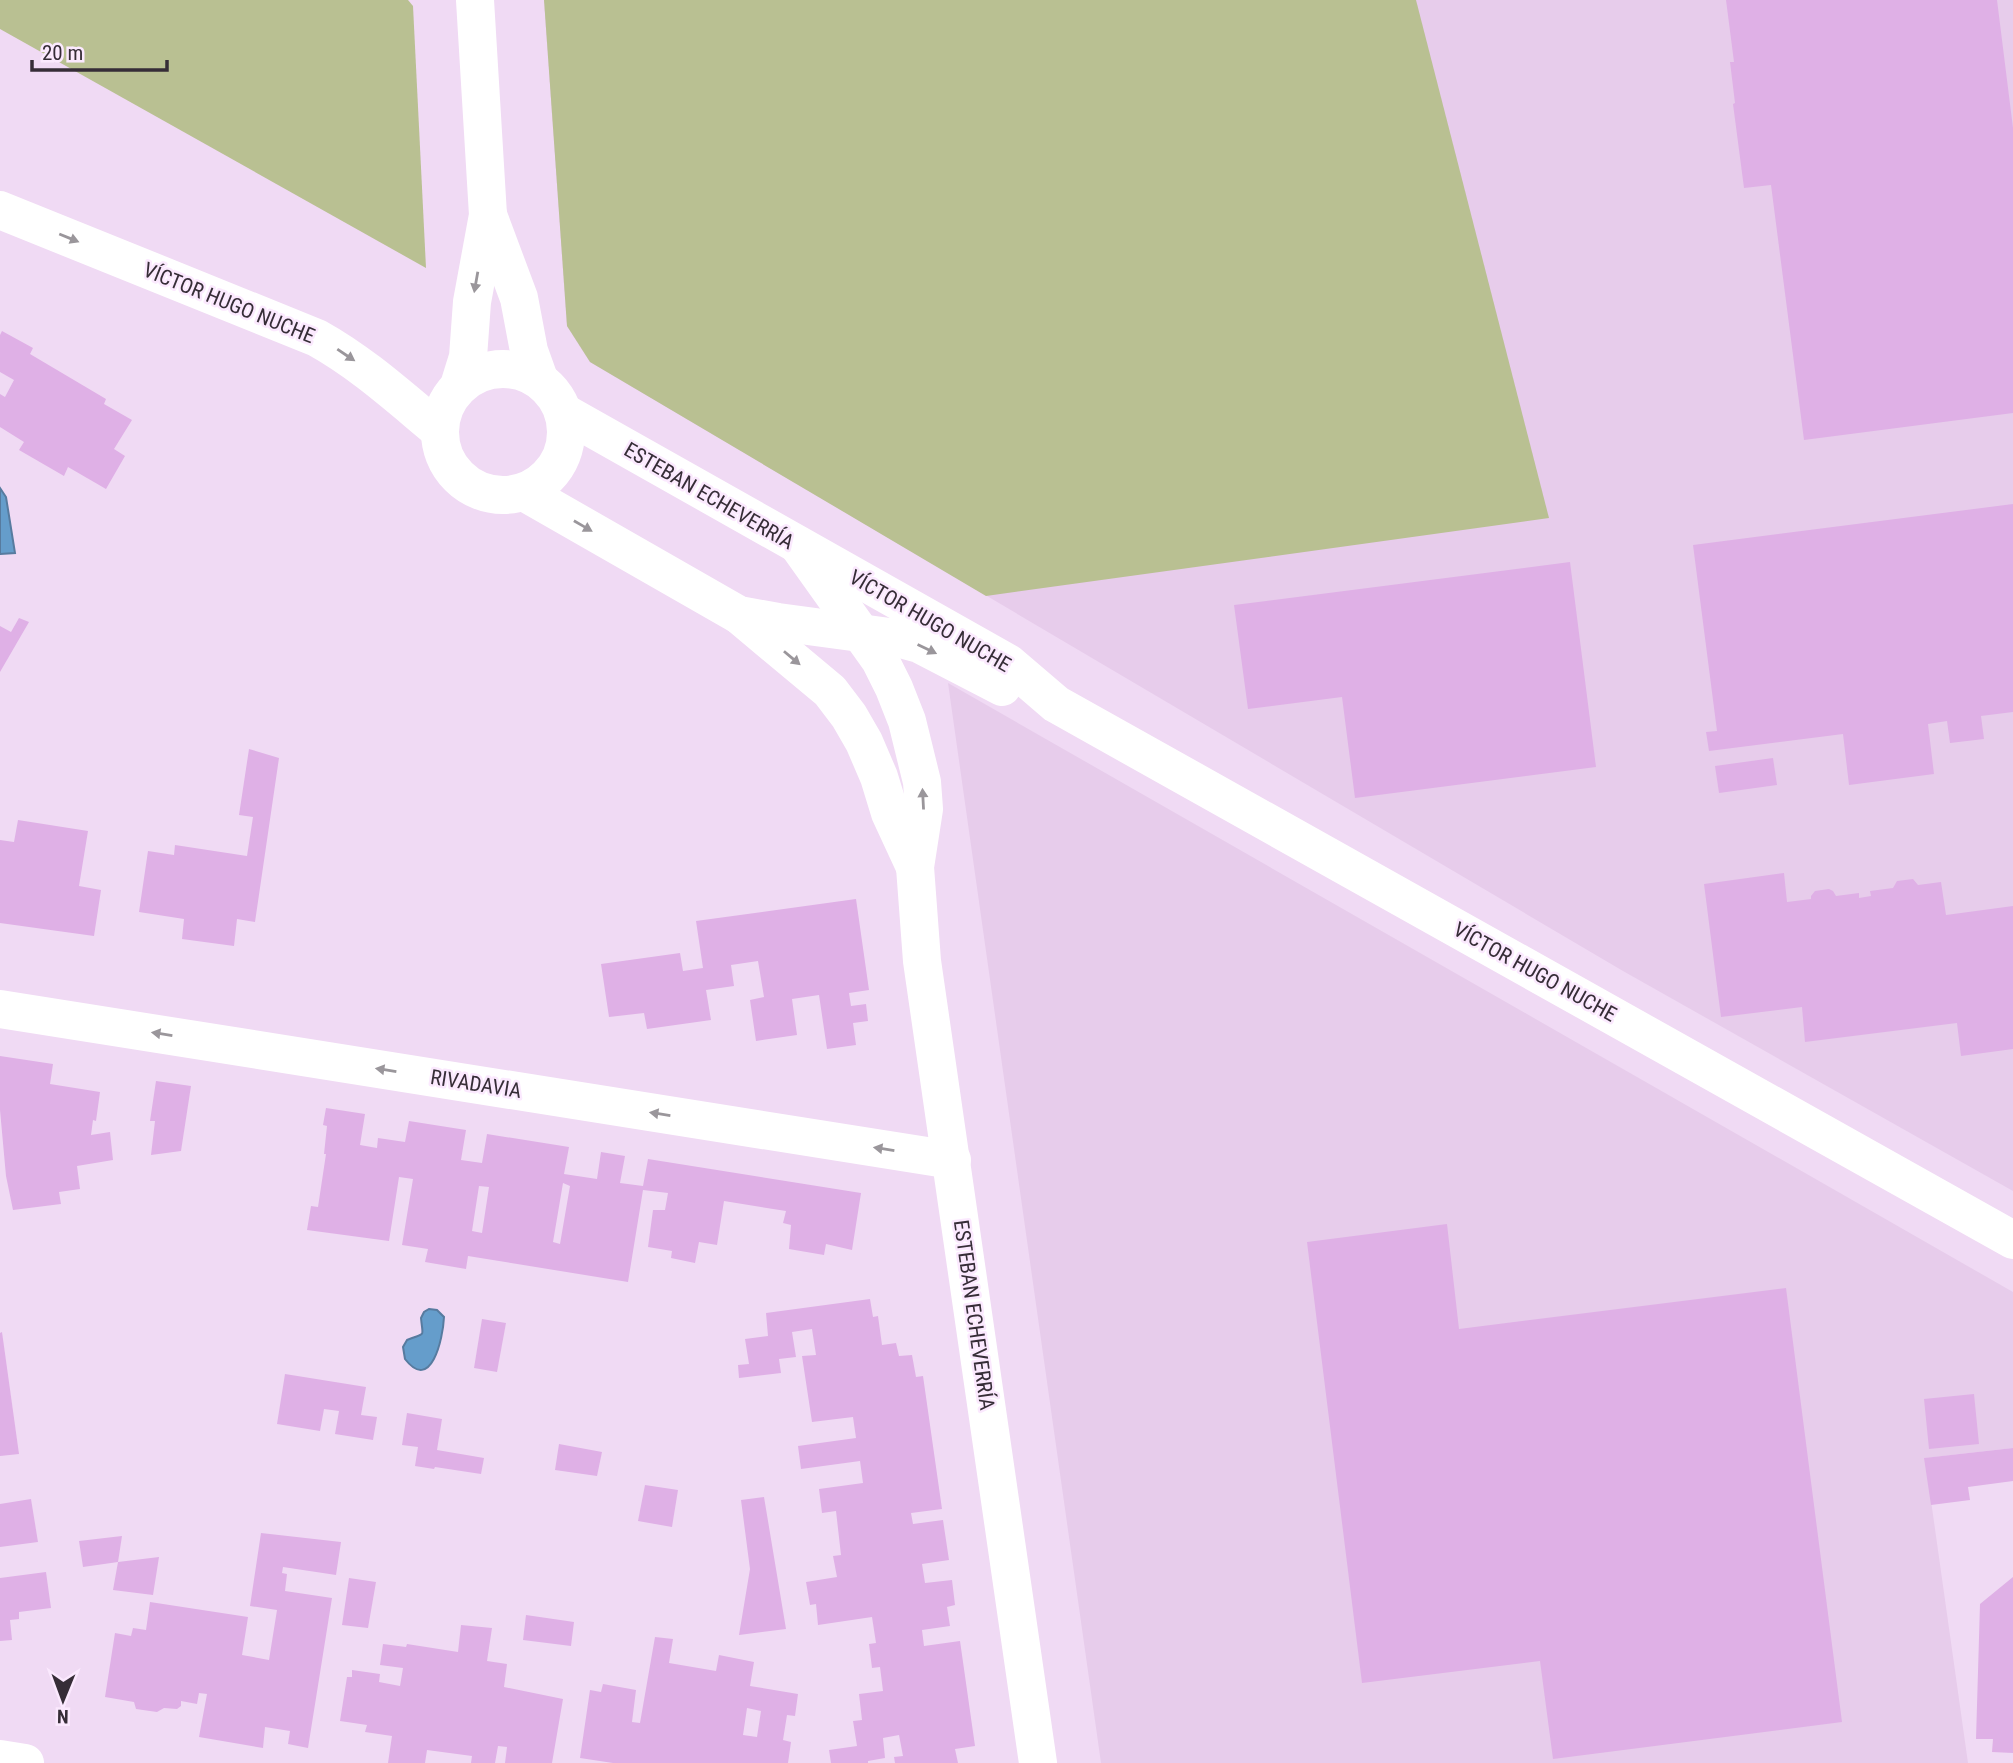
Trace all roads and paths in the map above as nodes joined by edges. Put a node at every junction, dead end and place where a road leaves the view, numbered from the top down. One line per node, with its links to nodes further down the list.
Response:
1 (475, 0): 3 (street)
2 (0, 209): 7 (street, VÍCTOR HUGO NUCHE, one-way to 7)
3 (488, 215): 4 (street); 5 (street, one-way to 5)
4 (539, 379): 5 (street); 6 (street)
5 (459, 386): 7 (street)
6 (563, 412): 8 (street); 9 (street, ESTEBAN ECHEVERRÍA)
7 (439, 430): 8 (street)
8 (524, 492): 10 (street, ESTEBAN ECHEVERRÍA, one-way to 10)
9 (798, 545): 11 (street, ESTEBAN ECHEVERRÍA); 12 (street, VÍCTOR HUGO NUCHE)
10 (739, 615): 11 (street, ESTEBAN ECHEVERRÍA); 13 (street, ESTEBAN ECHEVERRÍA, one-way to 13)
11 (861, 633): 12 (street, VÍCTOR HUGO NUCHE, one-way to 12); 13 (street, ESTEBAN ECHEVERRÍA, one-way to 11)
12 (1056, 704): 16 (street, VÍCTOR HUGO NUCHE)
13 (915, 867): 15 (street, ESTEBAN ECHEVERRÍA)
14 (0, 1009): 15 (street, RIVADAVIA, one-way to 14)
15 (952, 1160): 19 (street, ESTEBAN ECHEVERRÍA)
16 (2013, 1240)
17 (0, 1759): 18 (street)
18 (25, 1763)
19 (1038, 1763)

